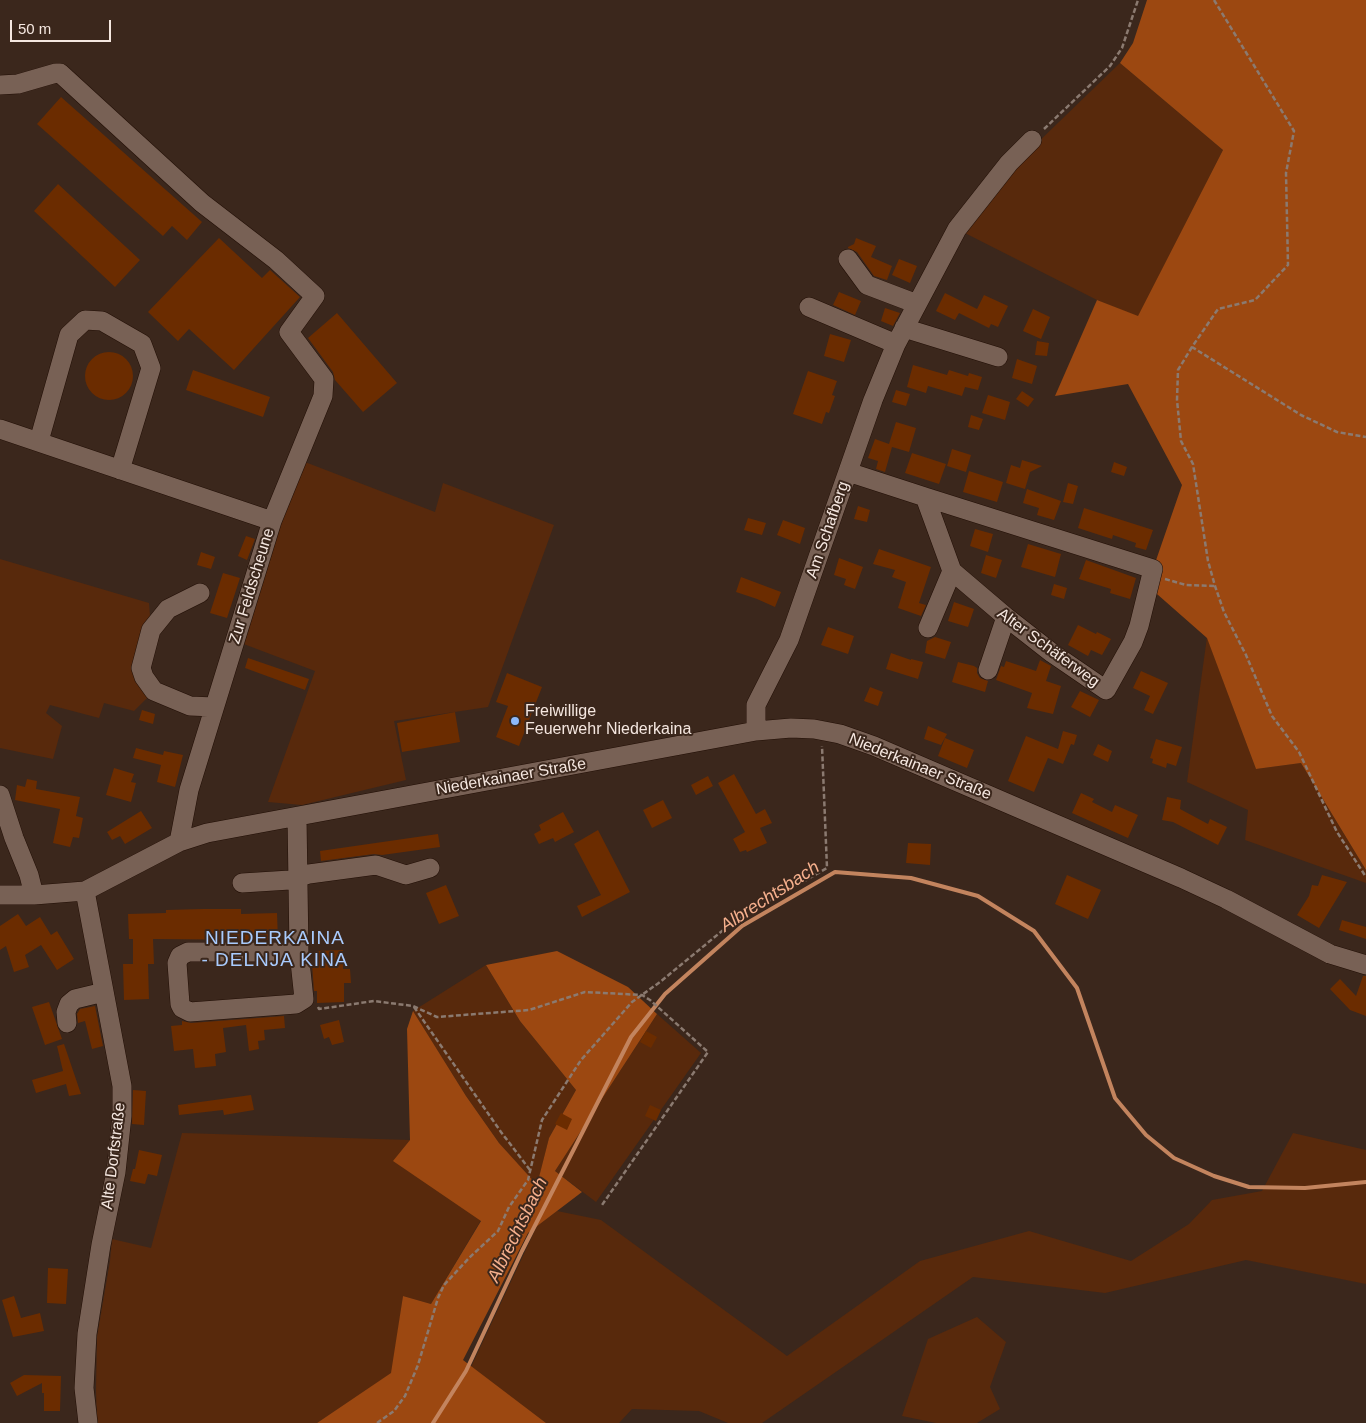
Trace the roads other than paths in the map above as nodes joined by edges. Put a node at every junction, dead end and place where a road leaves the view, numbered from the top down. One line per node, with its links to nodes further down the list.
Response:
1 (0, 85): 13 (street)
2 (1032, 140): 4 (street, Am Schafberg)
3 (848, 258): 4 (street)
4 (916, 304): 6 (street, Am Schafberg)
5 (809, 307): 6 (street)
6 (900, 336): 7 (street); 11 (street, Am Schafberg)
7 (998, 356)
8 (0, 429): 9 (street, Zur Feldscheune)
9 (39, 441): 10 (street, Zur Feldscheune); 10 (street)
10 (120, 470): 13 (street, Zur Feldscheune)
11 (848, 472): 12 (street); 20 (street, Am Schafberg)
12 (925, 497): 14 (street, Alter Schäferweg); 16 (street, Alter Schäferweg)
13 (272, 521): 19 (street, Zur Feldscheune)
14 (952, 571): 16 (street, Alter Schäferweg); 17 (street)
15 (200, 593): 19 (street)
16 (1006, 617): 18 (street)
17 (928, 628)
18 (988, 670)
19 (214, 707): 23 (street, Zur Feldscheune)
20 (756, 732): 22 (street, Niederkainaer Straße); 31 (street, Niederkainaer Straße)
21 (0, 795): 29 (street)
22 (296, 816): 23 (street, Niederkainaer Straße); 25 (street)
23 (179, 842): 27 (street, Niederkainaer Straße)
24 (430, 868): 25 (street)
25 (299, 878): 26 (street); 30 (street)
26 (242, 883)
27 (84, 891): 29 (street, Niederkainaer Straße); 32 (street, Alte Dorfstraße)
28 (0, 895): 29 (street, Niederkainaer Straße)
29 (34, 895)
30 (299, 952): 30 (street)
31 (1366, 965)
32 (104, 992): 33 (street); 34 (street, Alte Dorfstraße)
33 (67, 1023)
34 (88, 1423)

